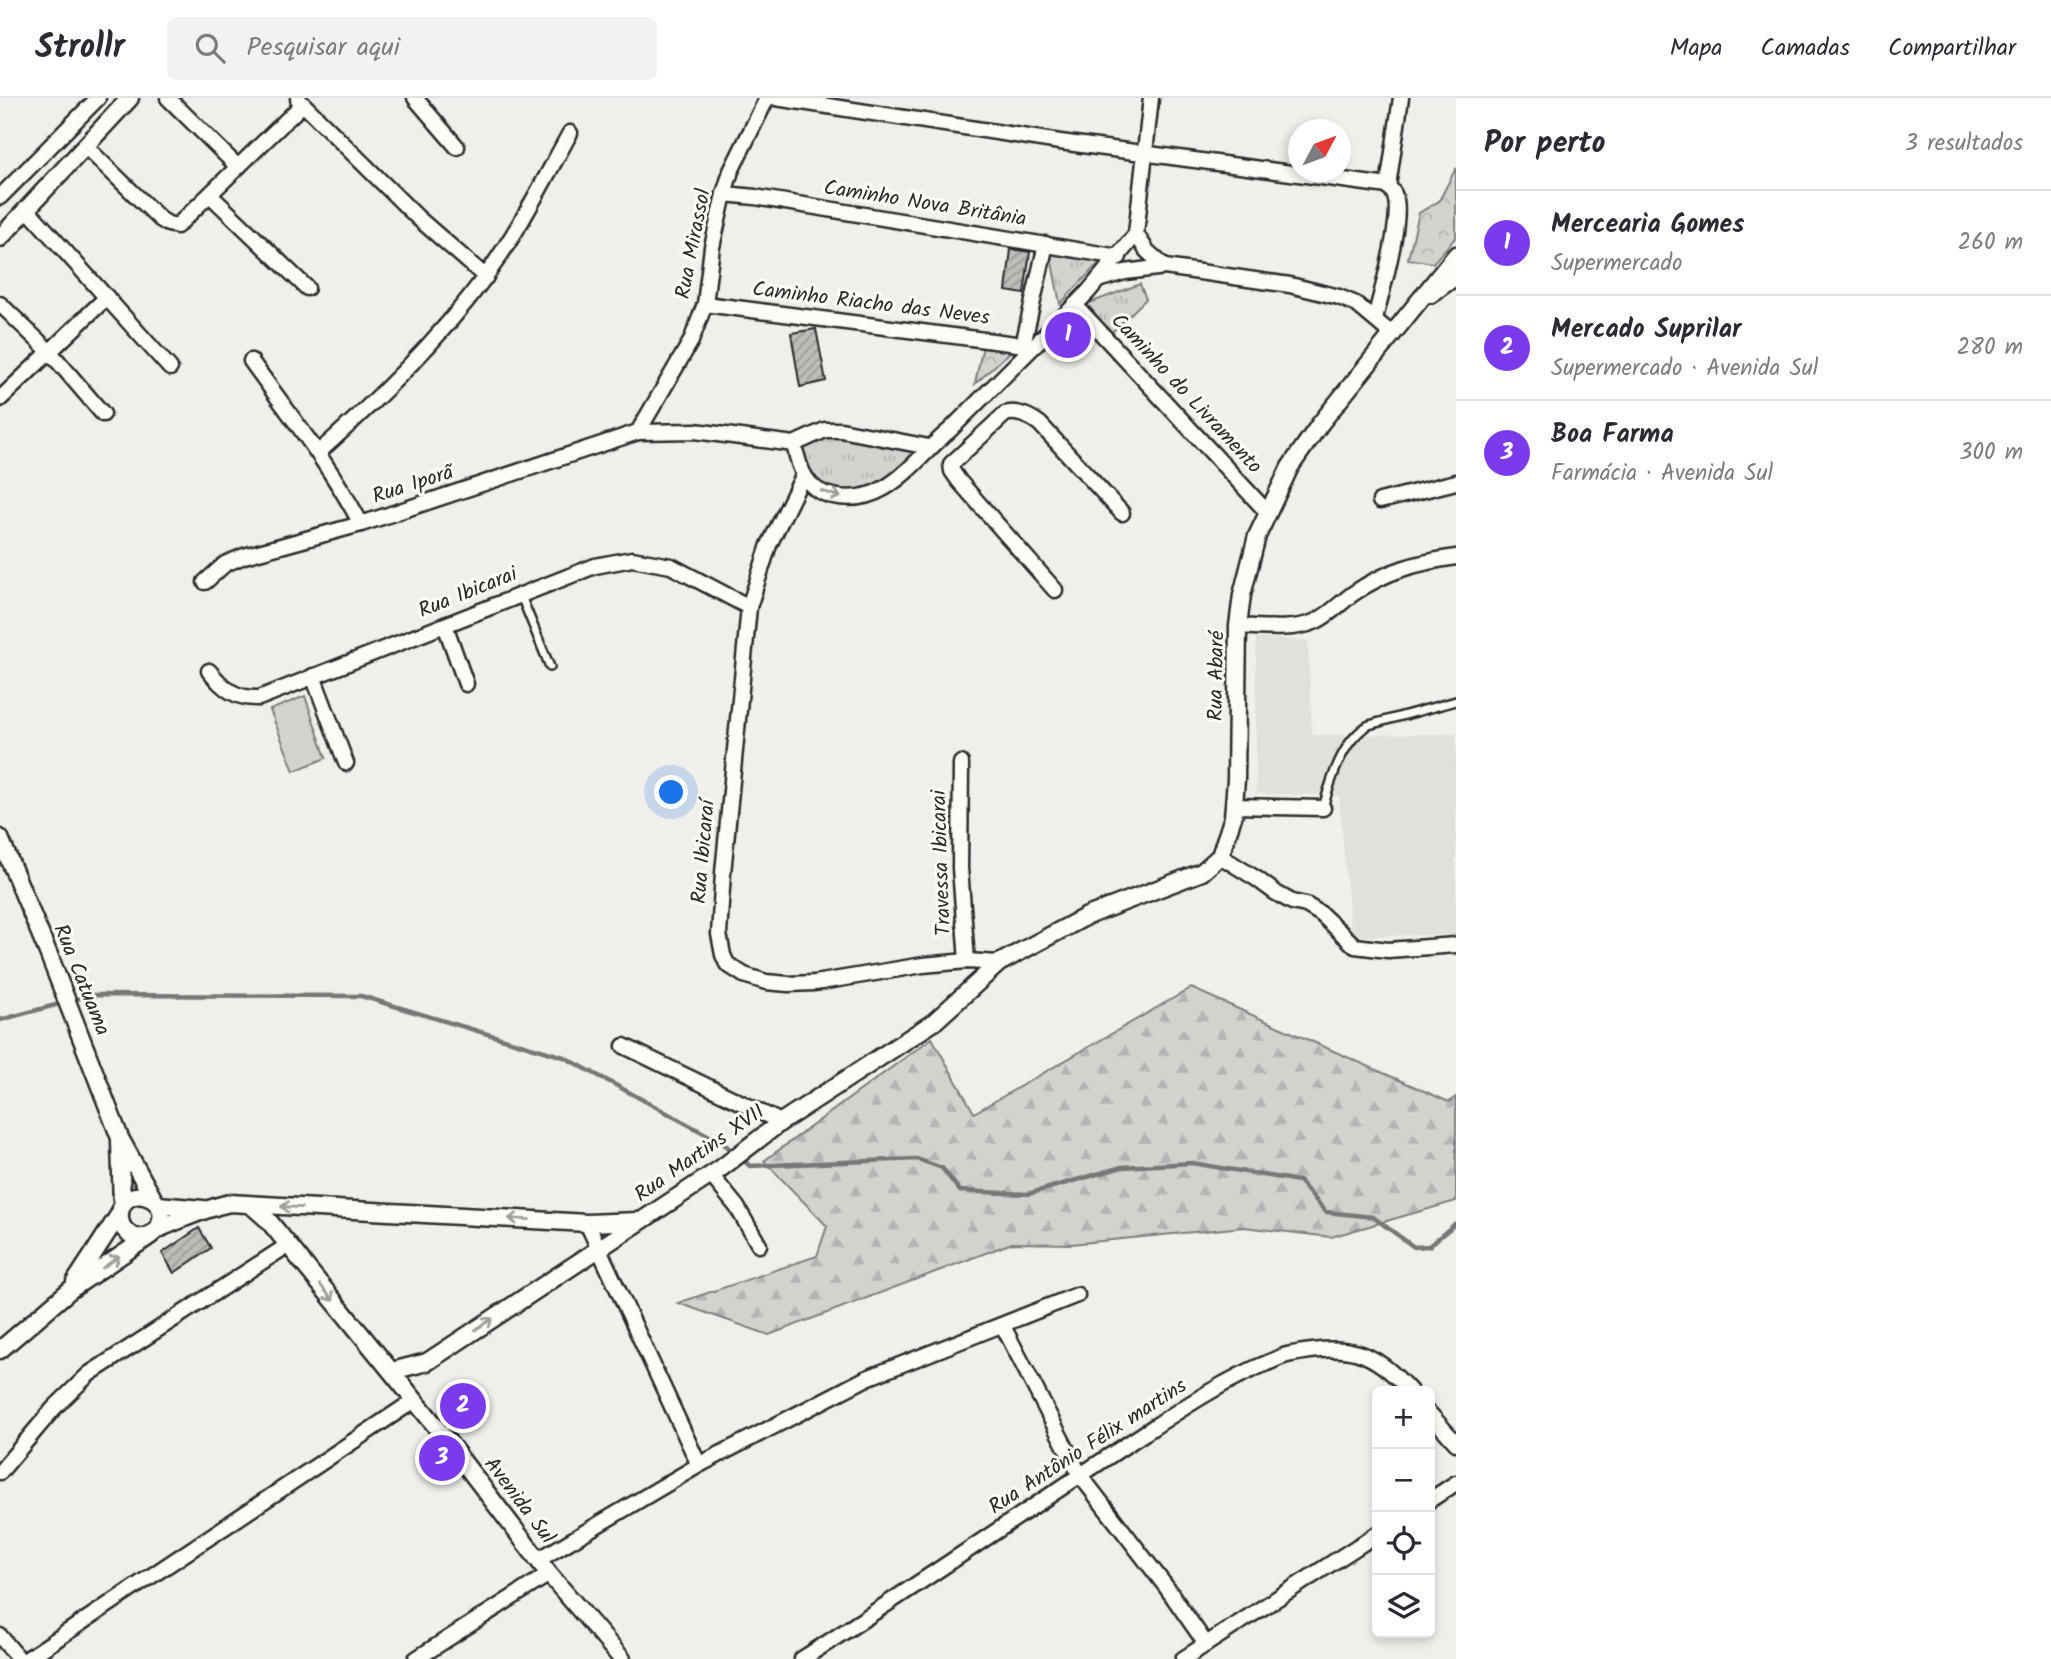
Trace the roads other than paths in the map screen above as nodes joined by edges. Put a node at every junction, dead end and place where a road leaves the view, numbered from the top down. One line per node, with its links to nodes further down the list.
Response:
1 (130, 98): 10 (street)
2 (168, 98): 15 (street)
3 (415, 98): 13 (street)
4 (767, 98): 17 (street, Rua Mirassol)
5 (776, 98): 14 (street)
6 (1152, 98): 14 (street)
7 (1401, 98): 16 (street)
8 (300, 101): 15 (street); 28 (street)
9 (94, 102): 10 (street); 19 (street)
10 (107, 122): 12 (street)
11 (570, 133): 28 (street)
12 (85, 146): 18 (street); 20 (street)
13 (457, 147)
14 (1145, 154): 16 (street); 21 (street)
15 (238, 167): 18 (street)
16 (1388, 186): 36 (street)
17 (724, 194): 23 (street, Caminho Nova Britânia); 34 (street, Rua Mirassol)
18 (210, 195): 30 (street)
19 (0, 198)
20 (27, 209): 22 (street); 31 (street)
21 (1136, 234): 25 (street); 26 (street)
22 (0, 238)
23 (1046, 244): 25 (street, Caminho Nova Britânia); 38 (street)
24 (1456, 255): 32 (street, Rua Abaré)
25 (1119, 257): 29 (street)
26 (1165, 267): 29 (street); 36 (street)
27 (1456, 276): 32 (street, Rua Abaré)
28 (485, 277): 49 (street)
29 (1100, 279): 35 (street)
30 (307, 288)
31 (107, 297): 39 (street); 41 (street)
32 (1420, 302): 37 (street, Rua Abaré)
33 (0, 304): 39 (street)
34 (705, 304): 38 (street, Caminho Riacho das Neves); 45 (street, Rua Mirassol)
35 (1075, 305): 38 (street); 53 (street, Caminho do Livramento)
36 (1375, 318): 37 (street)
37 (1393, 335): 53 (street, Rua Abaré)
38 (1028, 346): 44 (street)
39 (50, 352): 42 (street); 43 (street)
40 (251, 360): 49 (street)
41 (170, 368)
42 (0, 399)
43 (103, 414)
44 (965, 415): 46 (street); 48 (street)
45 (638, 432): 47 (street, Rua Iporã); 55 (street, Rua Iporã)
46 (984, 434): 54 (street); 58 (street)
47 (794, 444): 48 (street); 50 (street)
48 (929, 447): 50 (street, one-way to 48)
49 (319, 452): 55 (street)
50 (803, 476): 60 (street, Rua Ibicaraí)
51 (1456, 482): 52 (street)
52 (1380, 501)
53 (1267, 512): 62 (street, Rua Abaré)
54 (1122, 513)
55 (361, 524): 57 (street, Rua Iporã)
56 (1456, 557): 62 (street)
57 (205, 582)
58 (1055, 590)
59 (521, 595): 60 (street, Rua Ibicarai); 61 (street, Rua Ibicarai); 63 (lane)
60 (749, 607): 75 (street, Rua Ibicaraí)
61 (445, 625): 65 (street, Rua Ibicarai); 66 (street)
62 (1238, 626): 70 (street, Rua Abaré)
63 (550, 667)
64 (209, 671): 65 (street, Rua Ibicarai)
65 (313, 676): 68 (street)
66 (466, 684)
67 (1456, 701): 71 (lane)
68 (346, 763)
69 (961, 763): 75 (street, Travessa Ibicarai)
70 (1234, 806): 71 (street); 73 (street, Rua Abaré)
71 (1323, 808)
72 (0, 838): 79 (street, Rua Catuama)
73 (1220, 856): 74 (street); 76 (street)
74 (1456, 945)
75 (967, 961): 76 (street, Rua Ibicaraí)
76 (999, 963): 78 (street, Rua Martins XVII)
77 (624, 1046): 78 (street)
78 (781, 1122): 80 (street, Rua Martins XVII)
79 (120, 1139): 81 (street, Rua Catuama); 84 (street, Rua Catuama)
80 (716, 1172): 85 (street, Rua Martins XVII); 89 (street)
81 (156, 1203): 83 (street, Rua Martins XVII); 84 (street); 87 (street)
82 (251, 1205): 83 (street, Rua Martins XVII); 86 (street, Rua Martins XVII, one-way to 82); 88 (street, Avenida Sul)
83 (205, 1209): 87 (street, Rua Martins XVII)
84 (121, 1210): 87 (street); 91 (street)
85 (641, 1221): 86 (street, Rua Martins XVII); 90 (street)
86 (587, 1223): 90 (street)
87 (154, 1232): 91 (street, Rua Martins XVII, one-way to 87)
88 (288, 1245): 96 (street, Avenida Sul, one-way to 96); 102 (street)
89 (759, 1245)
90 (598, 1248): 95 (street, one-way to 90); 101 (street)
91 (70, 1290): 94 (street)
92 (1077, 1295): 93 (street)
93 (1003, 1326): 101 (street); 103 (street)
94 (0, 1350)
95 (427, 1362): 96 (street); 98 (street)
96 (392, 1371): 98 (street, Avenida Sul)
97 (1405, 1386): 103 (street, Rua Antônio Félix martins)
98 (411, 1395): 107 (street, Avenida Sul); 112 (street)
99 (1435, 1420): 100 (street)
100 (1456, 1443)
101 (699, 1465): 107 (street)
102 (0, 1472)
103 (1080, 1475): 110 (street); 115 (street, Rua Antônio Félix martins)
104 (1456, 1483): 105 (street)
105 (1435, 1497)
106 (1372, 1537): 110 (street)
107 (538, 1560): 108 (street, Avenida Sul)
108 (549, 1574): 113 (street); 114 (street, Avenida Sul)
109 (0, 1636): 111 (street)
110 (1206, 1644): 116 (street)
111 (19, 1659)
112 (27, 1659)
113 (416, 1659)
114 (622, 1659)
115 (802, 1659)
116 (1183, 1659)

